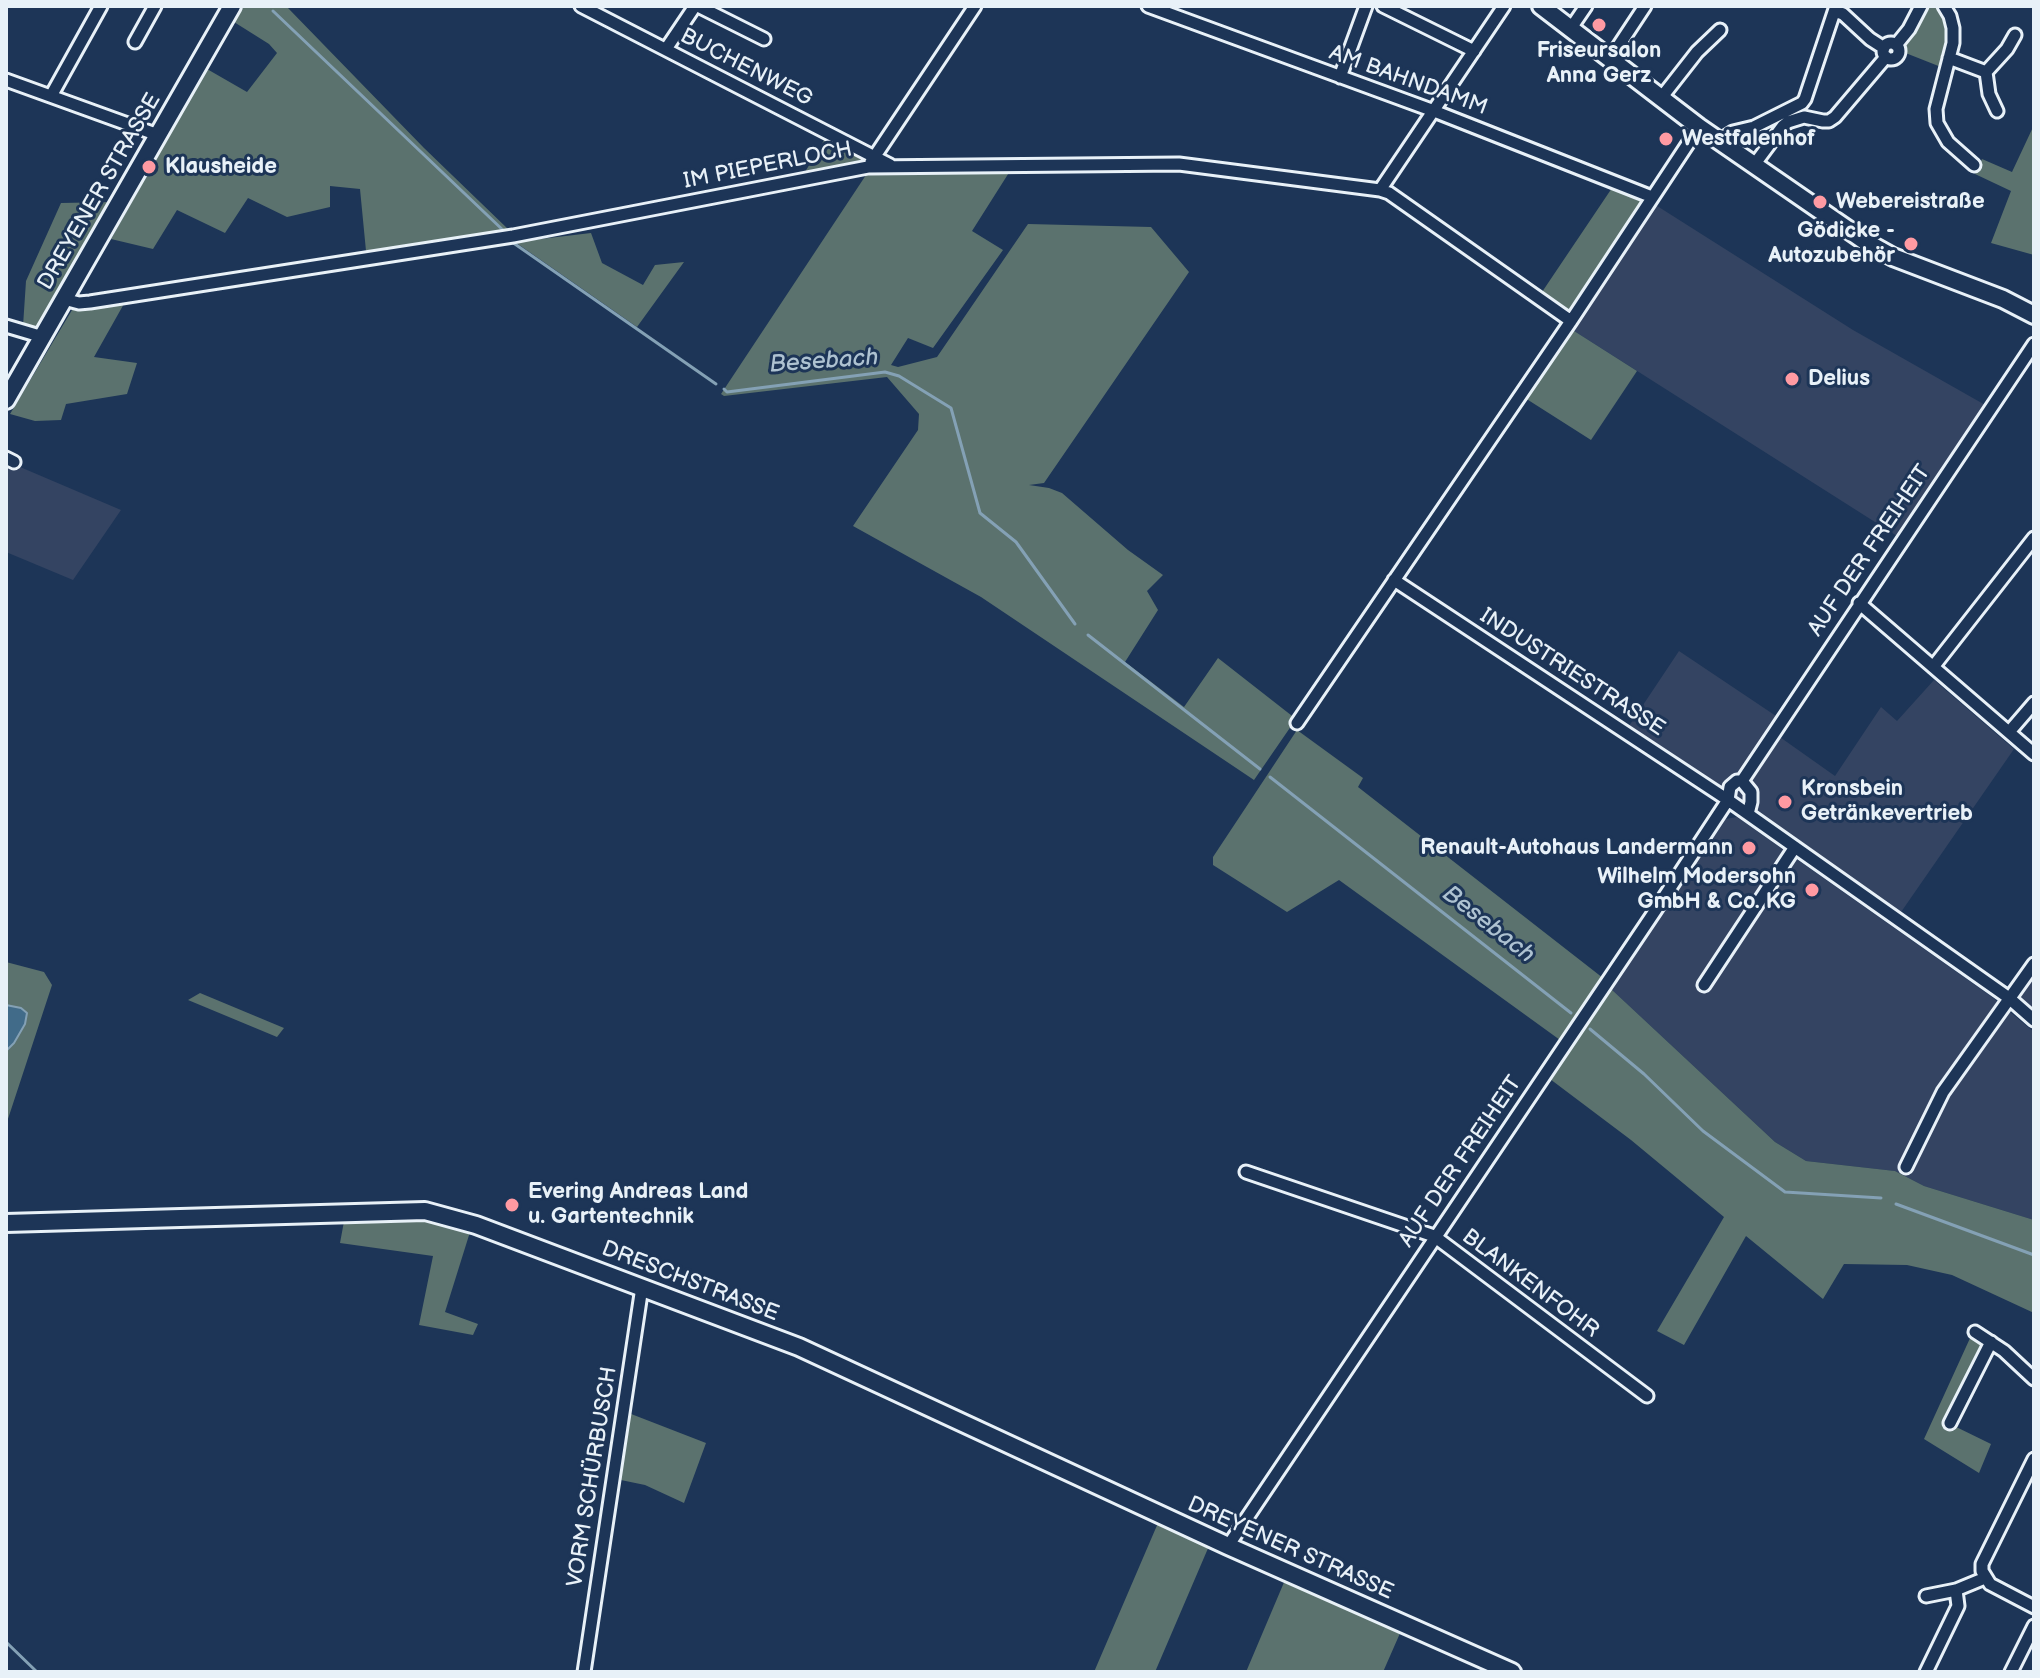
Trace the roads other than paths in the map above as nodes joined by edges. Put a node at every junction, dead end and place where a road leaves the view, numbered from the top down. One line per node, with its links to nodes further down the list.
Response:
1 (101, 6): 30 (street)
2 (155, 6): 21 (street)
3 (232, 6): 34 (street, DREYENER STRASSE)
4 (581, 6): 22 (street, BUCHENWEG)
5 (696, 6): 20 (street); 22 (street)
6 (975, 6): 36 (street)
7 (1148, 6): 28 (street, AM BAHNDAMM)
8 (1366, 6): 28 (street)
9 (1383, 6): 24 (street)
10 (1504, 6): 24 (street)
11 (1541, 6): 17 (street)
12 (1586, 6): 17 (street)
13 (1645, 6): 26 (street)
14 (1921, 6): 23 (street)
15 (1944, 6): 25 (street)
16 (1835, 8): 23 (street); 35 (street)
17 (1571, 28): 26 (street)
18 (1720, 30): 31 (street)
19 (2015, 35): 27 (street)
20 (764, 39)
21 (135, 42)
22 (666, 49): 36 (street, BUCHENWEG)
23 (1889, 50): 37 (street)
24 (1474, 51): 32 (street)
25 (1949, 58): 27 (street); 38 (street)
26 (1610, 59): 31 (street)
27 (1986, 72): 33 (street)
28 (1340, 77): 32 (street, AM BAHNDAMM)
29 (6, 80): 30 (street)
30 (51, 96): 34 (street)
31 (1661, 98): 35 (street)
32 (1434, 111): 39 (street); 40 (street, AM BAHNDAMM)
33 (1997, 111)
34 (158, 135): 41 (street, DREYENER STRASSE)
35 (1710, 135): 37 (street); 40 (street)
36 (872, 162): 39 (street, BUCHENWEG); 41 (street, IM PIEPERLOCH)
37 (1754, 165): 42 (street)
38 (1974, 165)
39 (1380, 190): 43 (street)
40 (1652, 197): 43 (street)
41 (64, 299): 45 (street, DREYENER STRASSE)
42 (2034, 315)
43 (1571, 321): 49 (street)
44 (6, 326): 45 (street)
45 (43, 337): 47 (street, DREYENER STRASSE)
46 (2034, 344): 50 (street, AUF DER FREIHEIT)
47 (6, 400)
48 (2034, 538): 51 (street)
49 (1394, 580): 53 (street); 57 (street, INDUSTRIESTRASSE)
50 (1859, 603): 51 (street); 56 (street, AUF DER FREIHEIT)
51 (1933, 667): 54 (street)
52 (2034, 703): 54 (street)
53 (1297, 723)
54 (2009, 732): 55 (street)
55 (2034, 754)
56 (1742, 781): 57 (street); 58 (street)
57 (1728, 800): 58 (street, INDUSTRIESTRASSE); 67 (street, AUF DER FREIHEIT)
58 (1748, 814): 59 (street, INDUSTRIESTRASSE)
59 (1795, 847): 61 (street); 62 (street, INDUSTRIESTRASSE)
60 (2034, 964): 62 (street)
61 (1704, 985)
62 (2009, 998): 63 (street, INDUSTRIESTRASSE); 64 (street)
63 (2034, 1020)
64 (1906, 1167)
65 (1246, 1172): 67 (street, BLANKENFOHR)
66 (6, 1223): 68 (street, DRESCHSTRASSE)
67 (1434, 1236): 72 (street, BLANKENFOHR); 78 (street, AUF DER FREIHEIT)
68 (642, 1287): 75 (street, DRESCHSTRASSE); 84 (street, VORM SCHÜRBUSCH)
69 (1975, 1332): 70 (street)
70 (1991, 1342): 71 (street); 73 (street)
71 (2034, 1379)
72 (1647, 1396)
73 (1950, 1423)
74 (2034, 1459): 76 (street)
75 (1052, 1465): 78 (street, DREYENER STRASSE)
76 (2021, 1486): 77 (street); 79 (street)
77 (2034, 1493)
78 (1228, 1546): 85 (street, DREYENER STRASSE)
79 (1985, 1578): 80 (street); 82 (street)
80 (1956, 1590): 81 (street); 86 (street)
81 (1926, 1596)
82 (2034, 1607)
83 (2034, 1626): 87 (street)
84 (584, 1672)
85 (1512, 1672)
86 (1926, 1672)
87 (2011, 1672)

